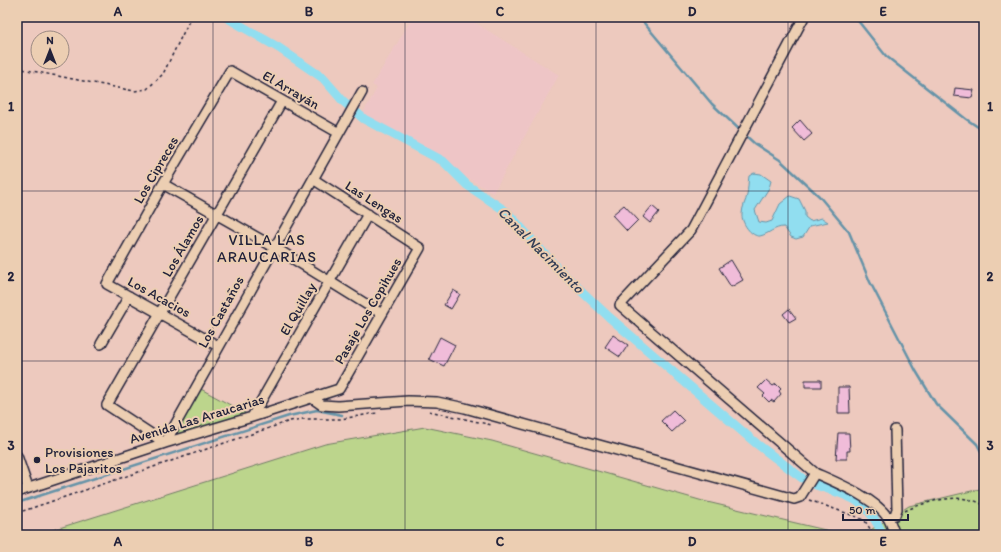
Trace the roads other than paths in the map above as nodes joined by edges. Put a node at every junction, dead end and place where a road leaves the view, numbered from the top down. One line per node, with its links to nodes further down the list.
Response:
1 (804, 17): 25 (street)
2 (230, 71): 4 (street, El Arrayán); 7 (street, Los Cipreces)
3 (362, 92): 5 (street, Los Castaños)
4 (282, 101): 5 (street, El Arrayán); 8 (street, Los Álamos)
5 (339, 133): 6 (street, Los Castaños)
6 (313, 179): 9 (street, Las Lengas); 10 (street, Los Castaños)
7 (163, 184): 8 (street); 13 (street, Los Cipreces)
8 (217, 214): 10 (street); 15 (street, Los Álamos)
9 (368, 214): 11 (street, Las Lengas); 12 (street, El Quillay)
10 (274, 247): 12 (street); 18 (street, Los Castaños)
11 (420, 248): 16 (street, Pasaje Los Copihues)
12 (330, 281): 16 (street); 21 (street, El Quillay)
13 (107, 284): 14 (street, Los Acacios)
14 (128, 296): 15 (street, Los Acacios); 17 (street)
15 (160, 313): 18 (street, Los Acacios); 23 (street, Los Álamos)
16 (382, 314): 19 (street, Pasaje Los Copihues)
17 (101, 344)
18 (218, 346): 23 (street, Los Castaños)
19 (339, 389): 20 (street, Avenida Las Araucarias)
20 (312, 398): 21 (street, Avenida Las Araucarias); 25 (street)
21 (252, 417): 23 (street, Avenida Las Araucarias)
22 (895, 430): 28 (street)
23 (165, 443): 26 (street, Avenida Las Araucarias)
24 (17, 456): 26 (street)
25 (814, 473): 28 (street)
26 (28, 488): 27 (street, Avenida Las Araucarias)
27 (17, 492)
28 (891, 516): 29 (street)
29 (895, 535)

